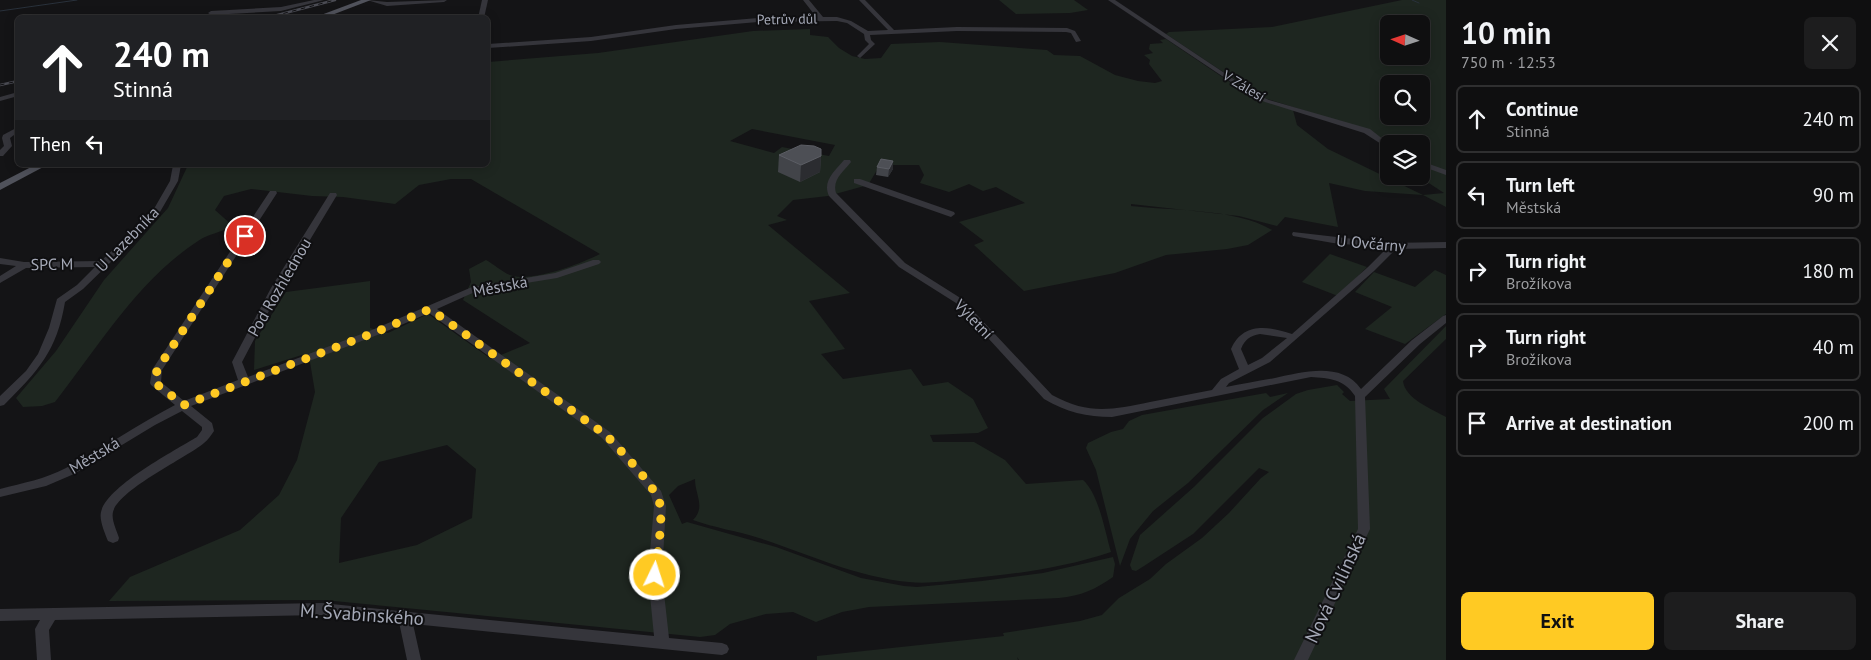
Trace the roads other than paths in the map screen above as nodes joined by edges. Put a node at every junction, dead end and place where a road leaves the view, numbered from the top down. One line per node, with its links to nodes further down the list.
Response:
1 (321, 0): 8 (street)
2 (369, 0): 3 (street); 9 (main road)
3 (444, 0)
4 (485, 0): 10 (street)
5 (806, 0): 11 (street)
6 (862, 0): 12 (street)
7 (1111, 0): 20 (street, V Zálesí)
8 (213, 15)
9 (325, 15)
10 (482, 15)
11 (821, 19): 13 (street, Petrův důl); 15 (street, Petrův důl)
12 (893, 32): 13 (street); 14 (street)
13 (868, 33): 16 (street)
14 (1078, 41)
15 (490, 46)
16 (860, 56)
17 (15, 95): 18 (street)
18 (0, 99)
19 (15, 131): 21 (street)
20 (1380, 141)
21 (0, 154)
22 (846, 162): 45 (street, Výletní)
23 (38, 167): 28 (main road)
24 (176, 167): 37 (street, U Lazebníka)
25 (1430, 167): 26 (street)
26 (1446, 173)
27 (857, 181): 31 (street)
28 (0, 188)
29 (273, 193): 48 (street)
30 (333, 195): 44 (street, Pod Rozhlednou)
31 (951, 214)
32 (1296, 234): 34 (street, U Ovčárny)
33 (1446, 245): 34 (street, U Ovčárny)
34 (1393, 247): 42 (street)
35 (0, 260): 38 (street, SPC M)
36 (596, 262): 40 (street, Městská)
37 (104, 264): 38 (street, SPC M); 47 (street, U Lazebníka)
38 (24, 265): 39 (street)
39 (0, 280)
40 (430, 309): 44 (street, Městská); 54 (street)
41 (1446, 318): 46 (street)
42 (1293, 337): 43 (street); 43 (street)
43 (1245, 370): 45 (street)
44 (244, 381): 48 (street, Městská)
45 (1216, 392): 46 (street)
46 (1360, 396): 58 (street, Nová Cvilínská)
47 (0, 402)
48 (184, 405): 49 (street, Městská); 50 (street)
49 (0, 493)
50 (112, 538)
51 (51, 614): 52 (street, M. Švabinského); 53 (street, M. Švabinského); 56 (street)
52 (0, 615)
53 (404, 615): 54 (street, M. Švabinského); 57 (street)
54 (662, 643): 55 (street, M. Švabinského)
55 (722, 649)
56 (44, 660)
57 (414, 660)
58 (1301, 660)

